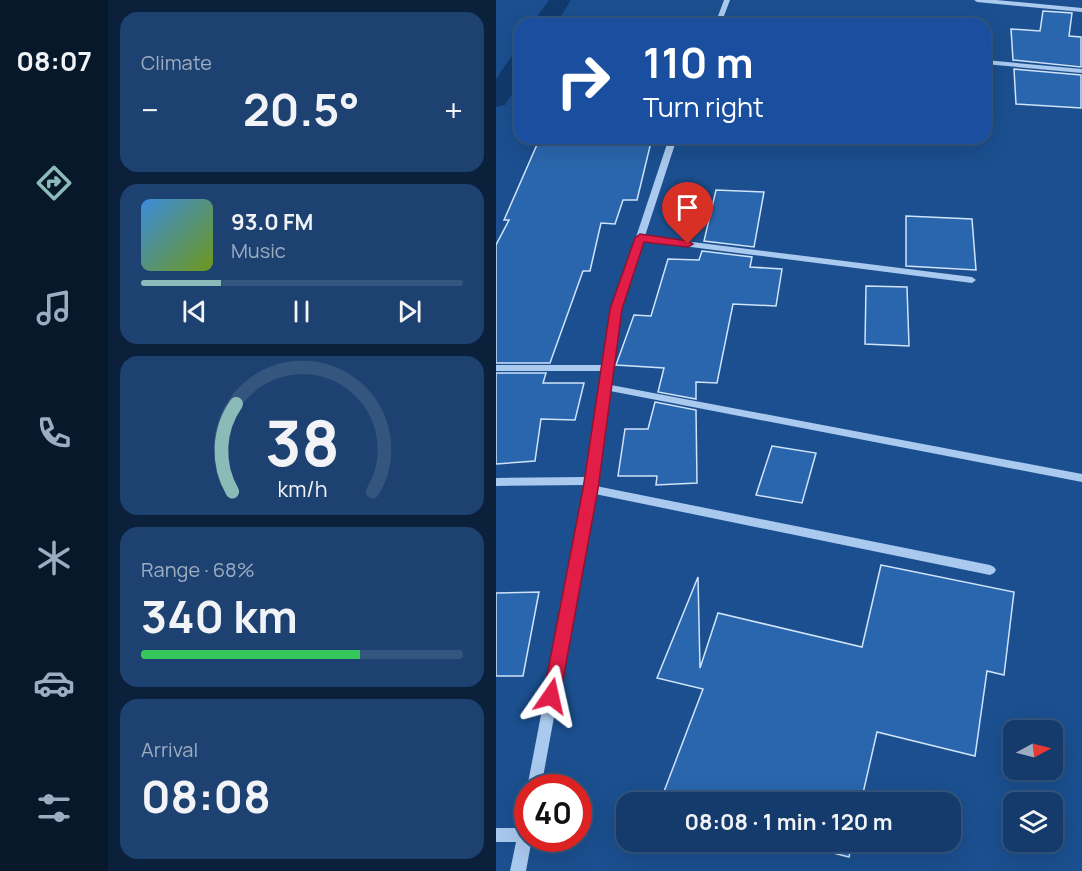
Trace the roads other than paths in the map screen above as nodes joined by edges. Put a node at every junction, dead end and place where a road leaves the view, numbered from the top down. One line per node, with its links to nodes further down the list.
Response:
1 (727, 0): 4 (street)
2 (977, 0): 3 (street)
3 (1081, 9)
4 (720, 18)
5 (991, 62): 6 (street)
6 (1081, 70)
7 (671, 144): 8 (street)
8 (640, 238): 9 (street); 11 (street)
9 (972, 280)
10 (496, 368): 11 (street)
11 (608, 368): 12 (street)
12 (605, 387): 13 (street); 15 (street)
13 (1081, 478)
14 (496, 482): 15 (street)
15 (591, 485): 16 (street); 17 (street)
16 (990, 570)
17 (537, 774)
18 (514, 831): 19 (street)
19 (496, 835)
20 (522, 852): 21 (street)
21 (518, 871)

